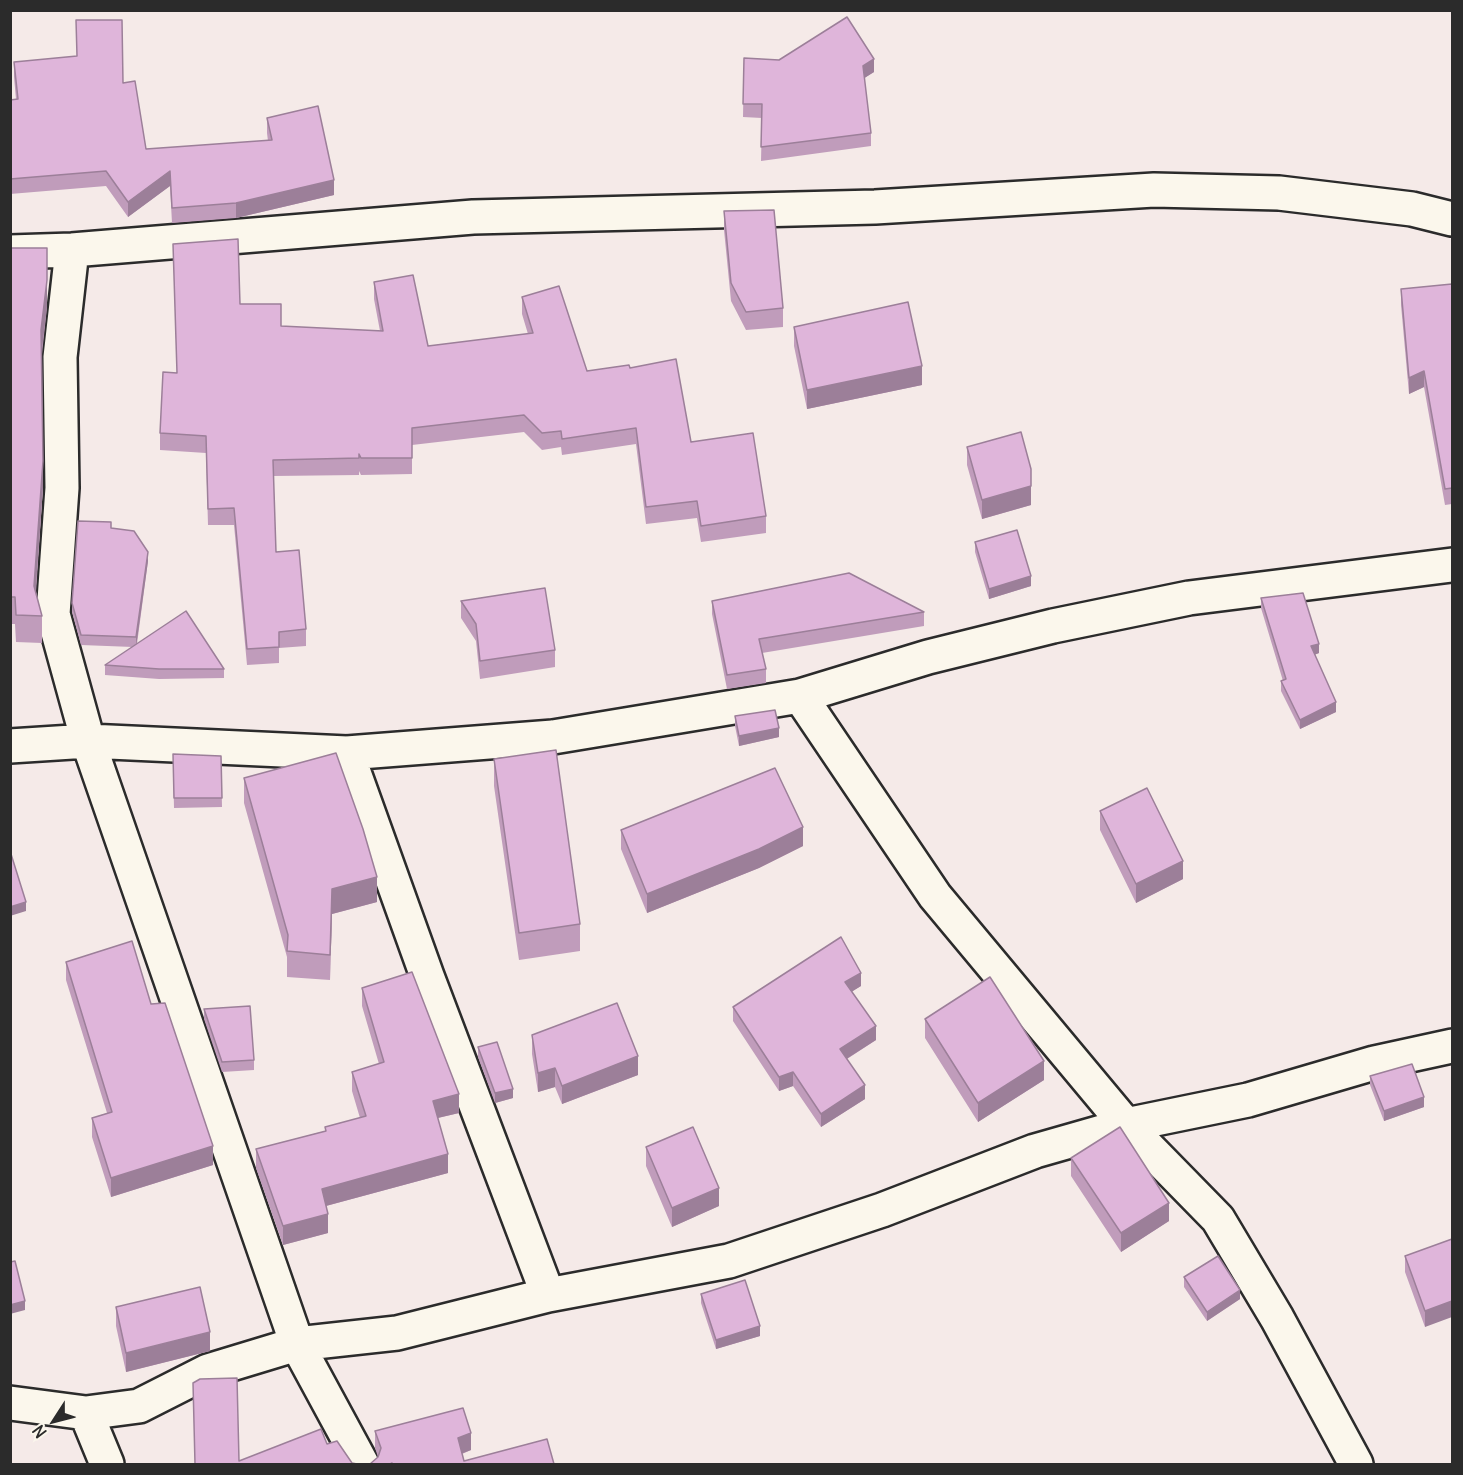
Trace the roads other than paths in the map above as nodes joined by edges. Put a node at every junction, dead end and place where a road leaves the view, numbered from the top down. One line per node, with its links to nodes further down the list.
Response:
1 (1452, 219): 2 (street)
2 (72, 250): 3 (street); 6 (street)
3 (10, 252)
4 (1452, 565): 5 (street)
5 (800, 696): 8 (street); 10 (street)
6 (88, 741): 7 (street); 8 (street); 12 (street)
7 (10, 746)
8 (347, 753): 11 (street)
9 (1452, 1046): 10 (street)
10 (1126, 1125): 11 (street); 17 (street)
11 (548, 1295): 12 (street)
12 (297, 1344): 14 (street); 16 (street)
13 (10, 1403): 14 (street)
14 (86, 1413): 15 (street)
15 (107, 1464)
16 (362, 1464)
17 (1356, 1464)

